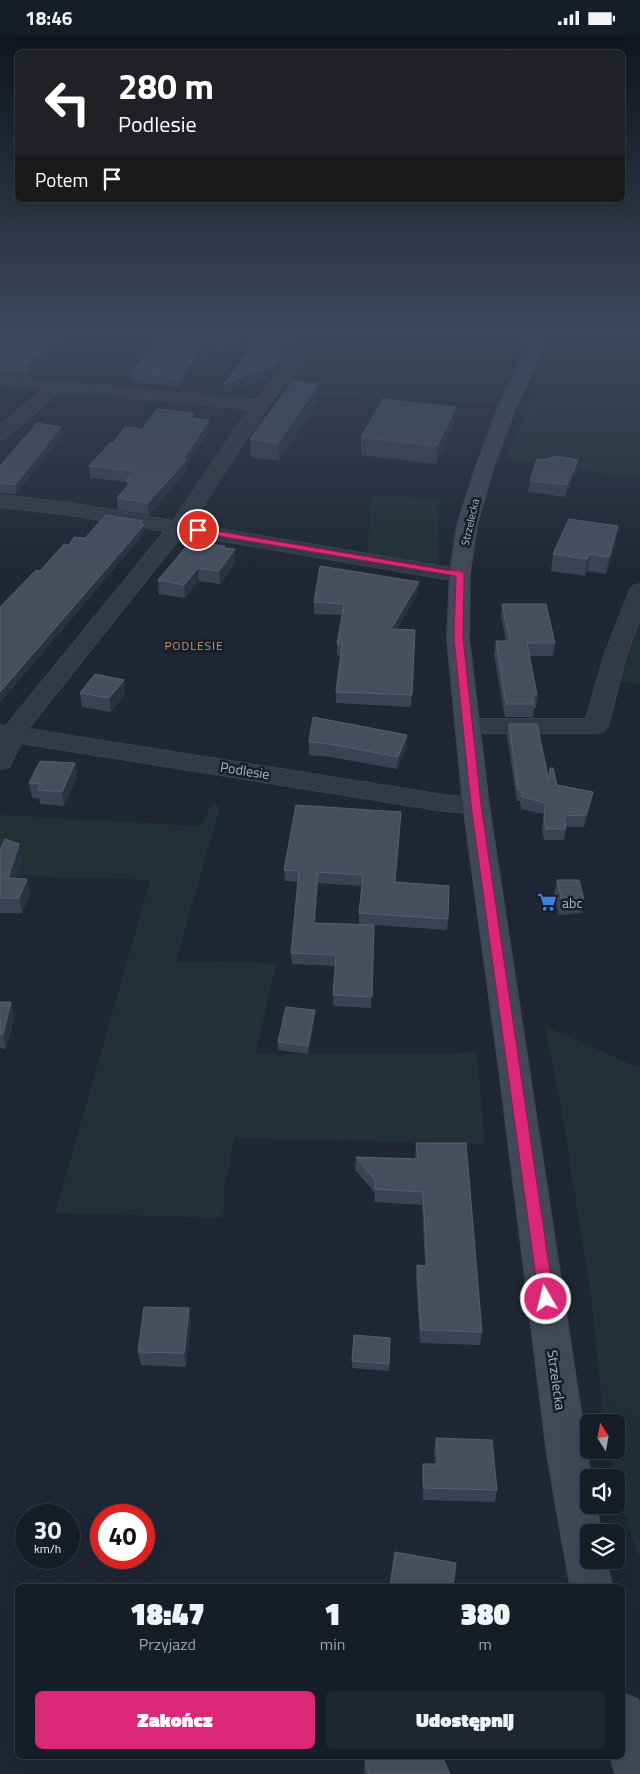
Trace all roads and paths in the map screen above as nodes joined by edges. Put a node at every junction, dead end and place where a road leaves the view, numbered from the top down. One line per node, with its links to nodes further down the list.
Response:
1 (25, 412): 4 (street)
2 (255, 412): 6 (street)
3 (505, 412): 7 (street, Strzelecka)
4 (0, 433)
5 (0, 501): 6 (street)
6 (179, 527): 7 (street); 10 (street)
7 (460, 573): 9 (street, Strzelecka)
8 (640, 590): 9 (street)
9 (467, 726): 12 (street, Strzelecka)
10 (7, 732): 11 (street); 12 (street, Podlesie)
11 (0, 762)
12 (476, 805): 13 (street, Strzelecka)
13 (592, 1584)
14 (625, 1726): 15 (street)
15 (638, 1774)

